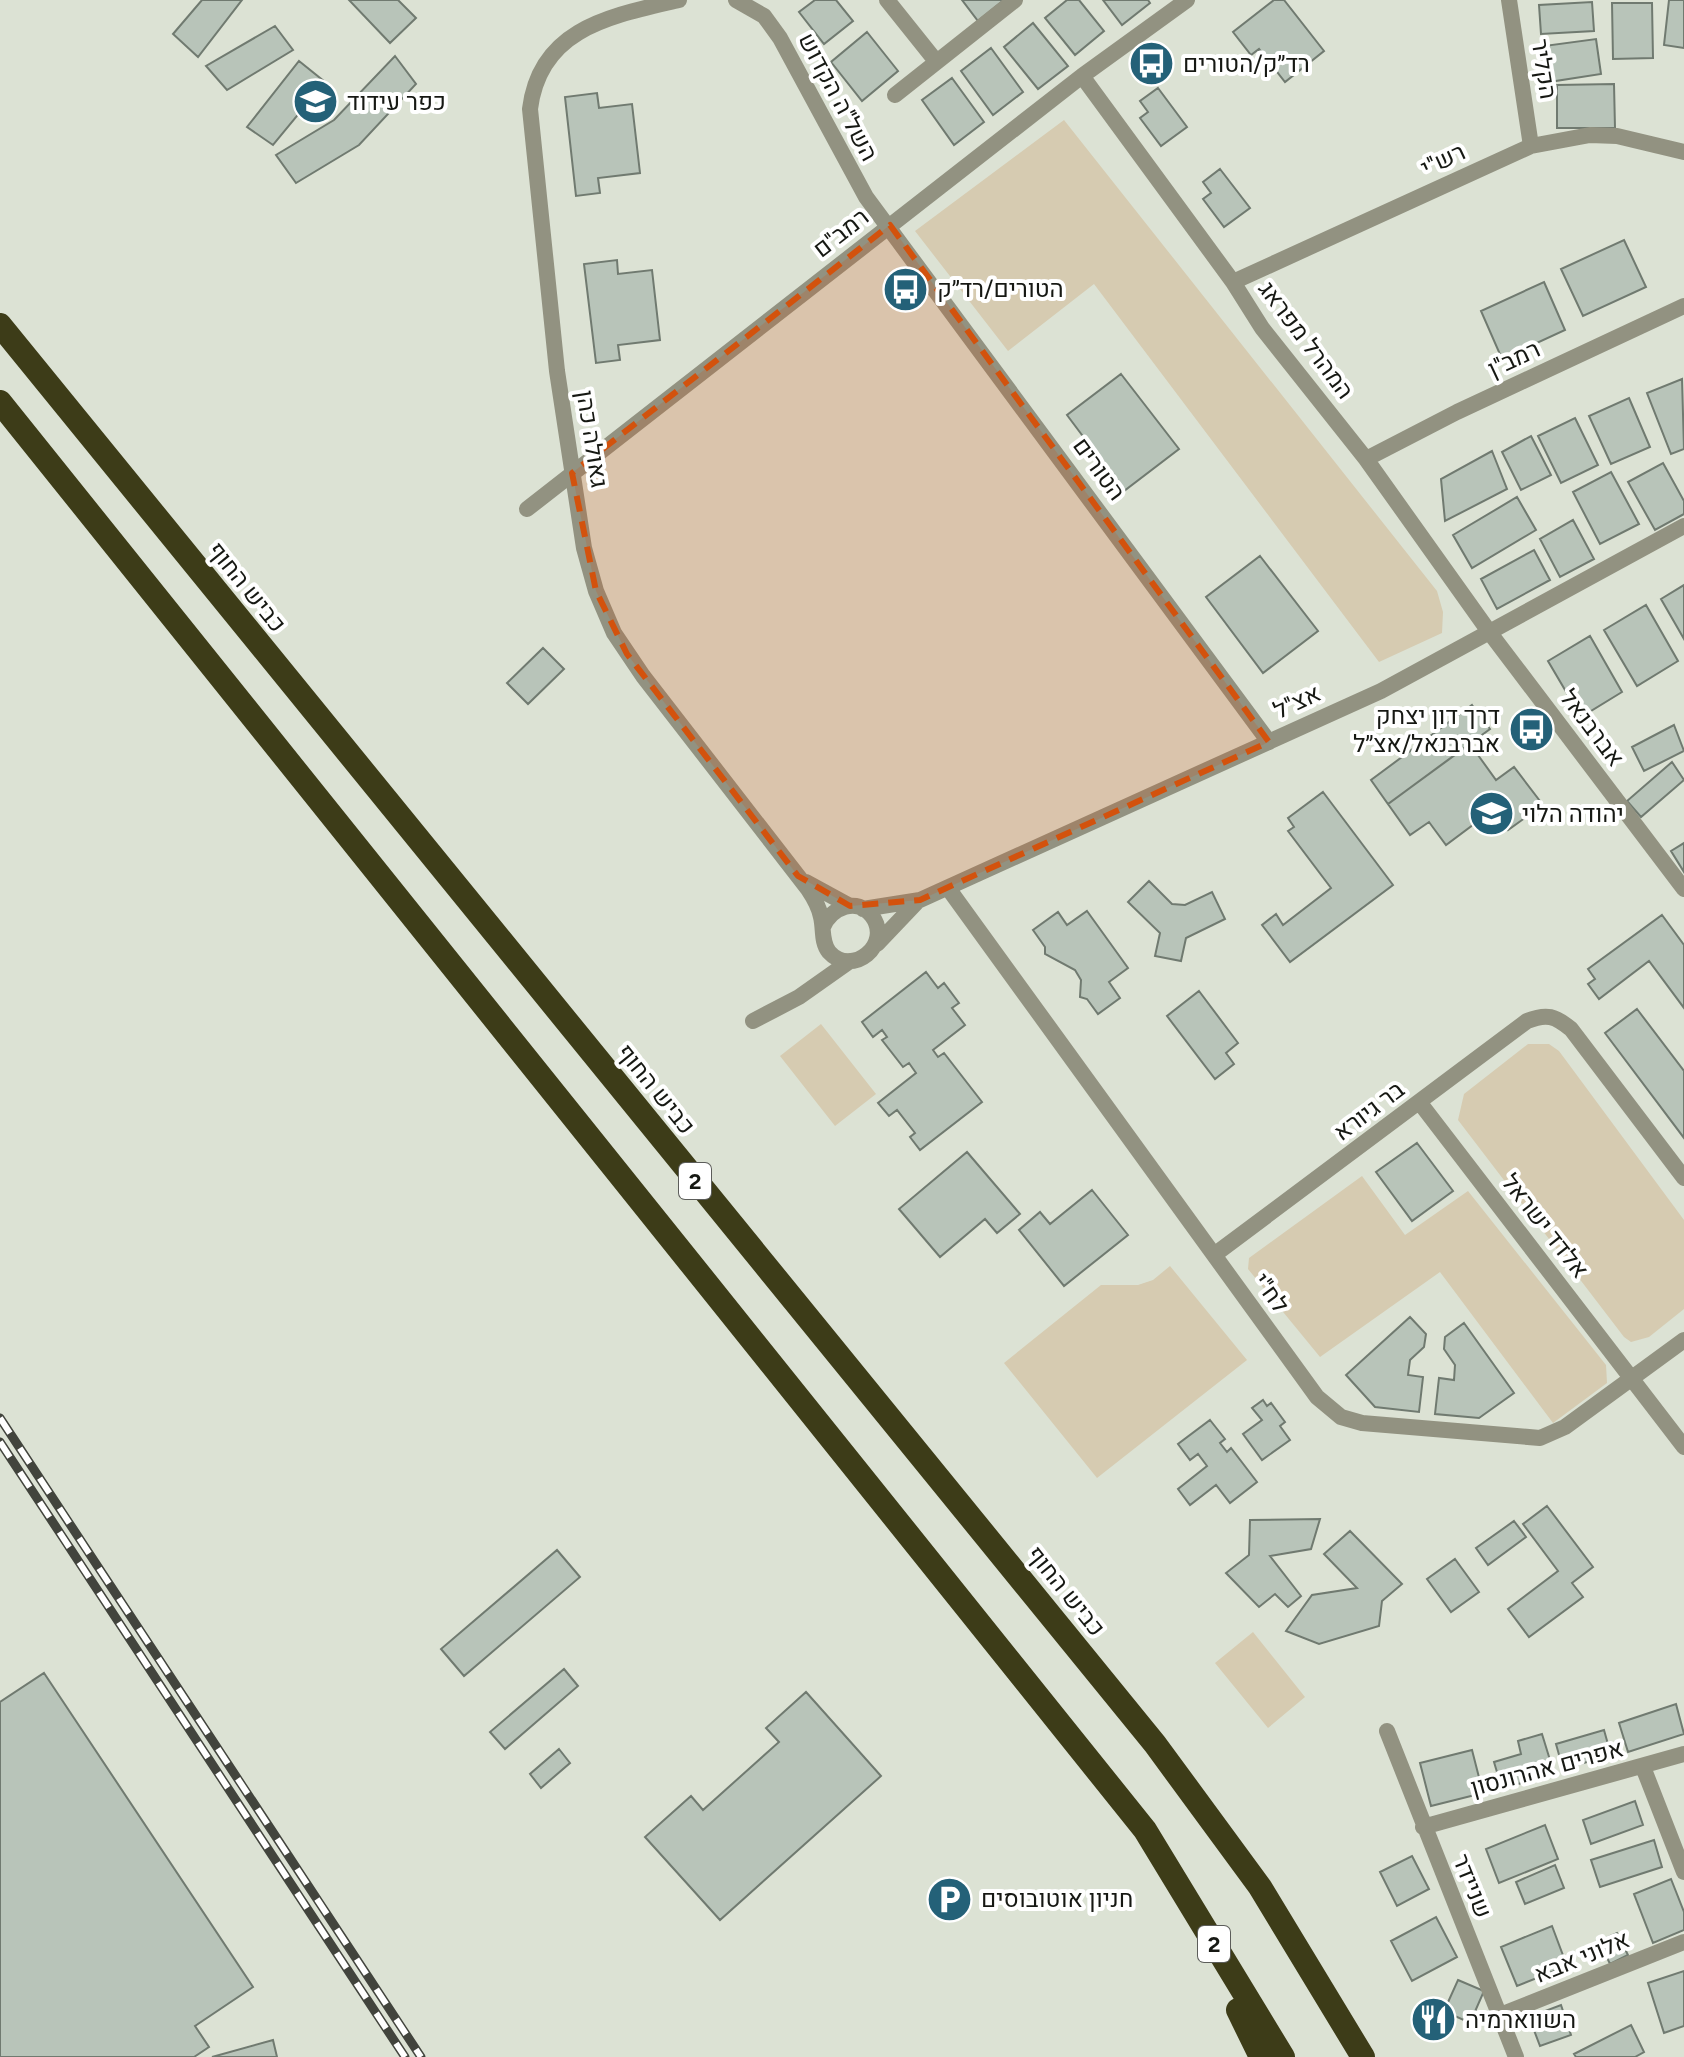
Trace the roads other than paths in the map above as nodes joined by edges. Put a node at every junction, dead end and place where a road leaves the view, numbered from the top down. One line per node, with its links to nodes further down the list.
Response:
1 (679, 0): 18 (street, גאולה כהן)
2 (736, 0): 12 (street, השל"ה הקדוש)
3 (887, 0): 7 (street)
4 (1015, 0): 7 (street)
5 (1187, 0): 8 (street, רמב"ם)
6 (1509, 0): 10 (street, הקליר)
7 (935, 60): 9 (street)
8 (1082, 76): 12 (street, רמב"ם); 13 (street, המהרל מפראג)
9 (895, 95)
10 (1531, 146): 11 (street, רש"י); 13 (street, רש"י)
11 (1684, 152)
12 (890, 225): 18 (street, רמב"ם); 22 (street, הטורים)
13 (1233, 282): 17 (street, המהרל מפראג)
14 (1684, 306): 17 (street, רמב"ן)
15 (0, 325): 50 (highway, כביש החוף / 2)
16 (0, 402): 44 (highway, 2)
17 (1366, 459): 21 (street, המהרל מפראג)
18 (572, 473): 19 (street, רמב"ם); 23 (street, גאולה כהן)
19 (527, 509)
20 (1684, 526): 21 (street, אצ"ל)
21 (1490, 633): 22 (street, אצ"ל); 25 (street, אברבנאל)
22 (1269, 742): 24 (street, אצ"ל)
23 (798, 876): 27 (street, גאולה כהן); 28 (street, גאולה כהן)
24 (948, 888): 26 (street, אצ"ל); 36 (street, לח"י)
25 (1684, 889)
26 (920, 900): 27 (street, אצ"ל); 30 (street, אצ"ל)
27 (856, 907): 28 (street); 30 (street)
28 (823, 927): 29 (street)
29 (825, 945): 31 (street); 32 (street)
30 (876, 946): 31 (street)
31 (850, 961): 32 (street)
32 (814, 986): 33 (street)
33 (753, 1021)
34 (1420, 1103): 35 (street, בר גיורא); 36 (street, בר גיורא); 38 (street, אלדד ישראל)
35 (1684, 1178)
36 (1214, 1255): 38 (street, לח"י)
37 (1684, 1340): 38 (street, לח"י)
38 (1632, 1379): 39 (street, אלדד ישראל)
39 (1684, 1447)
40 (1387, 1731): 43 (street, שניידר)
41 (1684, 1754): 42 (street, אפרים אהרונסון)
42 (1643, 1767): 43 (street, אפרים אהרונסון); 45 (street)
43 (1423, 1827): 47 (street, שניידר)
44 (1145, 1830): 48 (highway); 49 (highway, 2)
45 (1684, 1872)
46 (1684, 1942): 47 (street, אלוני אבא)
47 (1498, 2016): 51 (street, שניידר)
48 (1261, 2057)
49 (1283, 2057)
50 (1363, 2057)
51 (1516, 2057)

